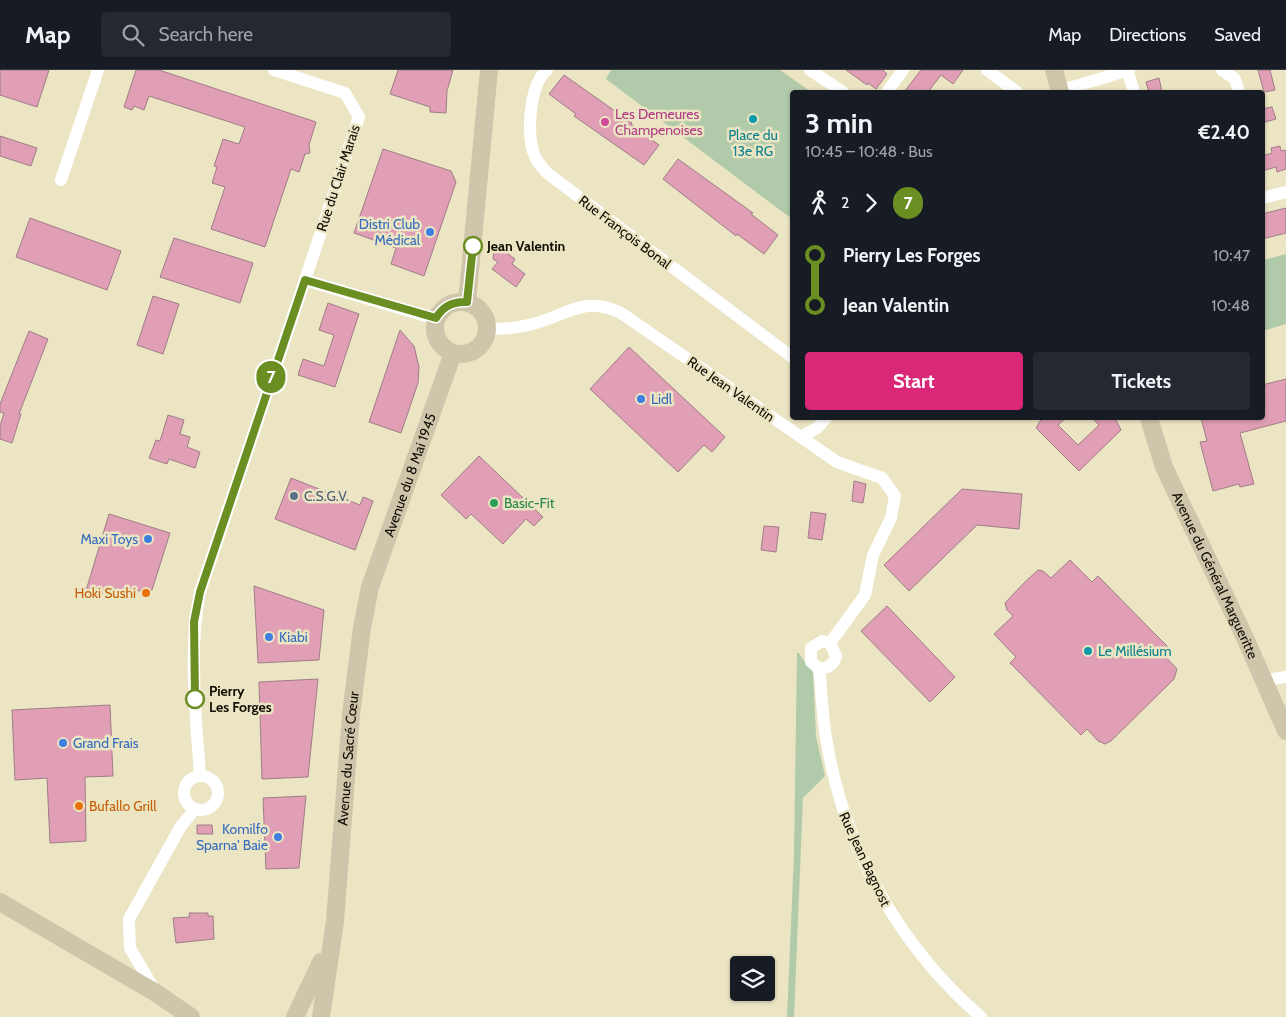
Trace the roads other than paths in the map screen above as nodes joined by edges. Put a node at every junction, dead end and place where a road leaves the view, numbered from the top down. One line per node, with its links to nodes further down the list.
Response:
1 (98, 70): 18 (street)
2 (274, 70): 21 (street, Rue du Clair Marais)
3 (489, 70): 22 (main road)
4 (547, 70): 26 (street, Rue François Bonal)
5 (903, 70): 12 (street)
6 (987, 70): 13 (street)
7 (1054, 70): 14 (main road)
8 (1222, 70): 17 (street)
9 (1129, 71): 15 (street); 16 (street)
10 (818, 72): 11 (street)
11 (840, 90)
12 (888, 90)
13 (1014, 90)
14 (1059, 90)
15 (1066, 90)
16 (1134, 90)
17 (1238, 90)
18 (61, 180)
19 (1286, 192): 20 (street)
20 (1265, 197)
21 (305, 280): 23 (street); 37 (street, Rue du Clair Marais)
22 (467, 302): 23 (main road); 24 (main road)
23 (436, 318): 25 (main road)
24 (487, 329): 25 (main road); 29 (street, Rue Jean Valentin)
25 (453, 353): 30 (main road, Avenue du 8 Mai 1945)
26 (790, 355)
27 (824, 420): 29 (street)
28 (1151, 420): 34 (main road, Avenue du Général Margueritte)
29 (801, 437): 31 (street, Rue Jean Valentin)
30 (368, 597): 40 (main road, Avenue du Sacré Cœur)
31 (830, 643): 32 (street); 32 (street, Rue Jean Bagnost)
32 (819, 668): 46 (street, Rue Jean Bagnost)
33 (1286, 677): 34 (street)
34 (1264, 680): 35 (main road, Avenue du Général Margueritte)
35 (1282, 710): 36 (main road, Avenue du Général Margueritte)
36 (1286, 730)
37 (200, 776): 38 (street); 38 (street)
38 (195, 809): 41 (street)
39 (0, 902): 41 (main road)
40 (335, 921): 44 (main road, Avenue du Sacré Cœur); 45 (main road, Avenue du Sacré Cœur)
41 (156, 993): 42 (main road)
42 (185, 1013): 43 (main road)
43 (203, 1017)
44 (295, 1017)
45 (320, 1017)
46 (981, 1017)

